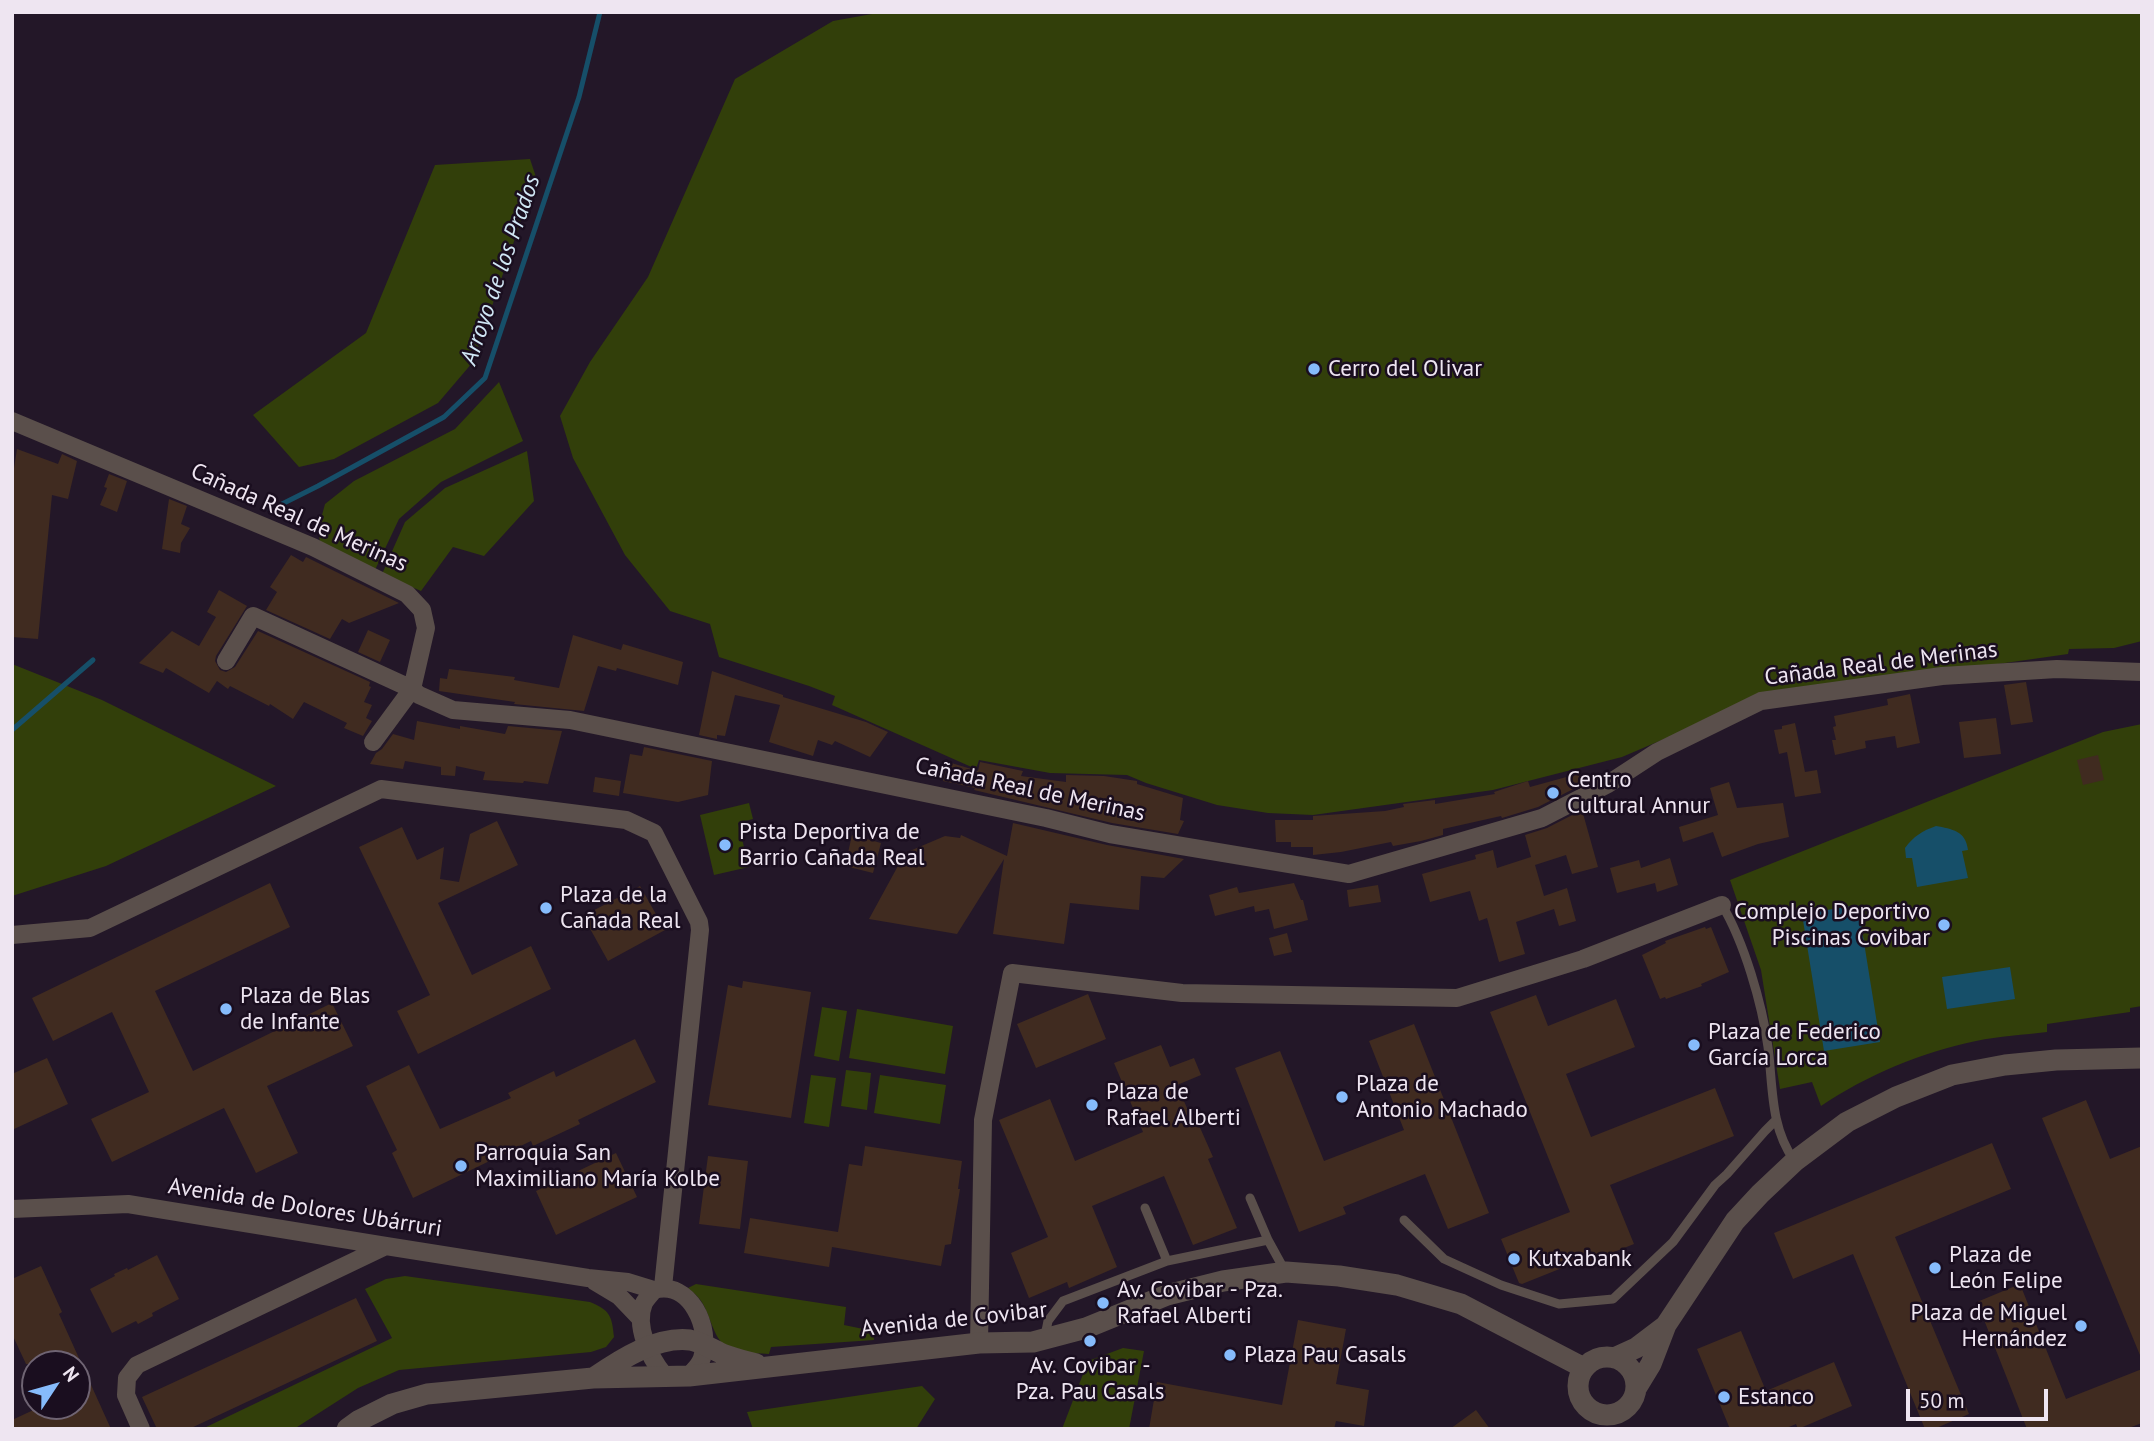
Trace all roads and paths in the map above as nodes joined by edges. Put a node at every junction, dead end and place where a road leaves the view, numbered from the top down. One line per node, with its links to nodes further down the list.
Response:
1 (12, 421): 4 (street, Cañada Real de Merinas)
2 (226, 661): 4 (street)
3 (2142, 673): 4 (street, Cañada Real de Merinas)
4 (412, 689): 5 (street)
5 (373, 742)
6 (1722, 905): 9 (lane); 24 (street)
7 (12, 935): 20 (street)
8 (2142, 1058): 10 (street)
9 (1776, 1120): 10 (lane); 14 (lane)
10 (1795, 1161): 22 (street)
11 (1250, 1198): 15 (lane)
12 (1145, 1208): 17 (lane)
13 (12, 1209): 16 (street, Avenida de Dolores Ubárruri)
14 (1404, 1220)
15 (1268, 1240): 17 (lane); 18 (lane)
16 (386, 1246): 19 (street, Avenida de Dolores Ubárruri); 36 (street)
17 (1167, 1261): 23 (lane)
18 (1286, 1272): 23 (street, Avenida de Covibar); 29 (street, Avenida de Covibar)
19 (588, 1278): 20 (street, Avenida de Dolores Ubárruri); 21 (street, Avenida de Dolores Ubárruri)
20 (658, 1289): 21 (street); 25 (street, Avenida de Dolores Ubárruri)
21 (641, 1319): 26 (street)
22 (1667, 1325): 27 (street); 33 (street)
23 (1044, 1339): 24 (street, Avenida de Covibar)
24 (979, 1343): 28 (street, Avenida de Covibar)
25 (704, 1344): 26 (street, Avenida de Covibar); 28 (street, Avenida de Covibar); 31 (street)
26 (646, 1348): 30 (street); 32 (street, Avenida de Covibar)
27 (1614, 1358): 29 (street); 33 (street)
28 (762, 1367): 31 (street, Avenida de Covibar)
29 (1584, 1368): 35 (street)
30 (664, 1375): 31 (street, Avenida de Covibar); 32 (street, Avenida de Covibar)
31 (689, 1376)
32 (593, 1378): 37 (street, Avenida de Covibar)
33 (1637, 1387): 34 (street)
34 (1628, 1407): 35 (street); 38 (street)
35 (1596, 1420)
36 (141, 1429)
37 (347, 1429)
38 (1620, 1429)

